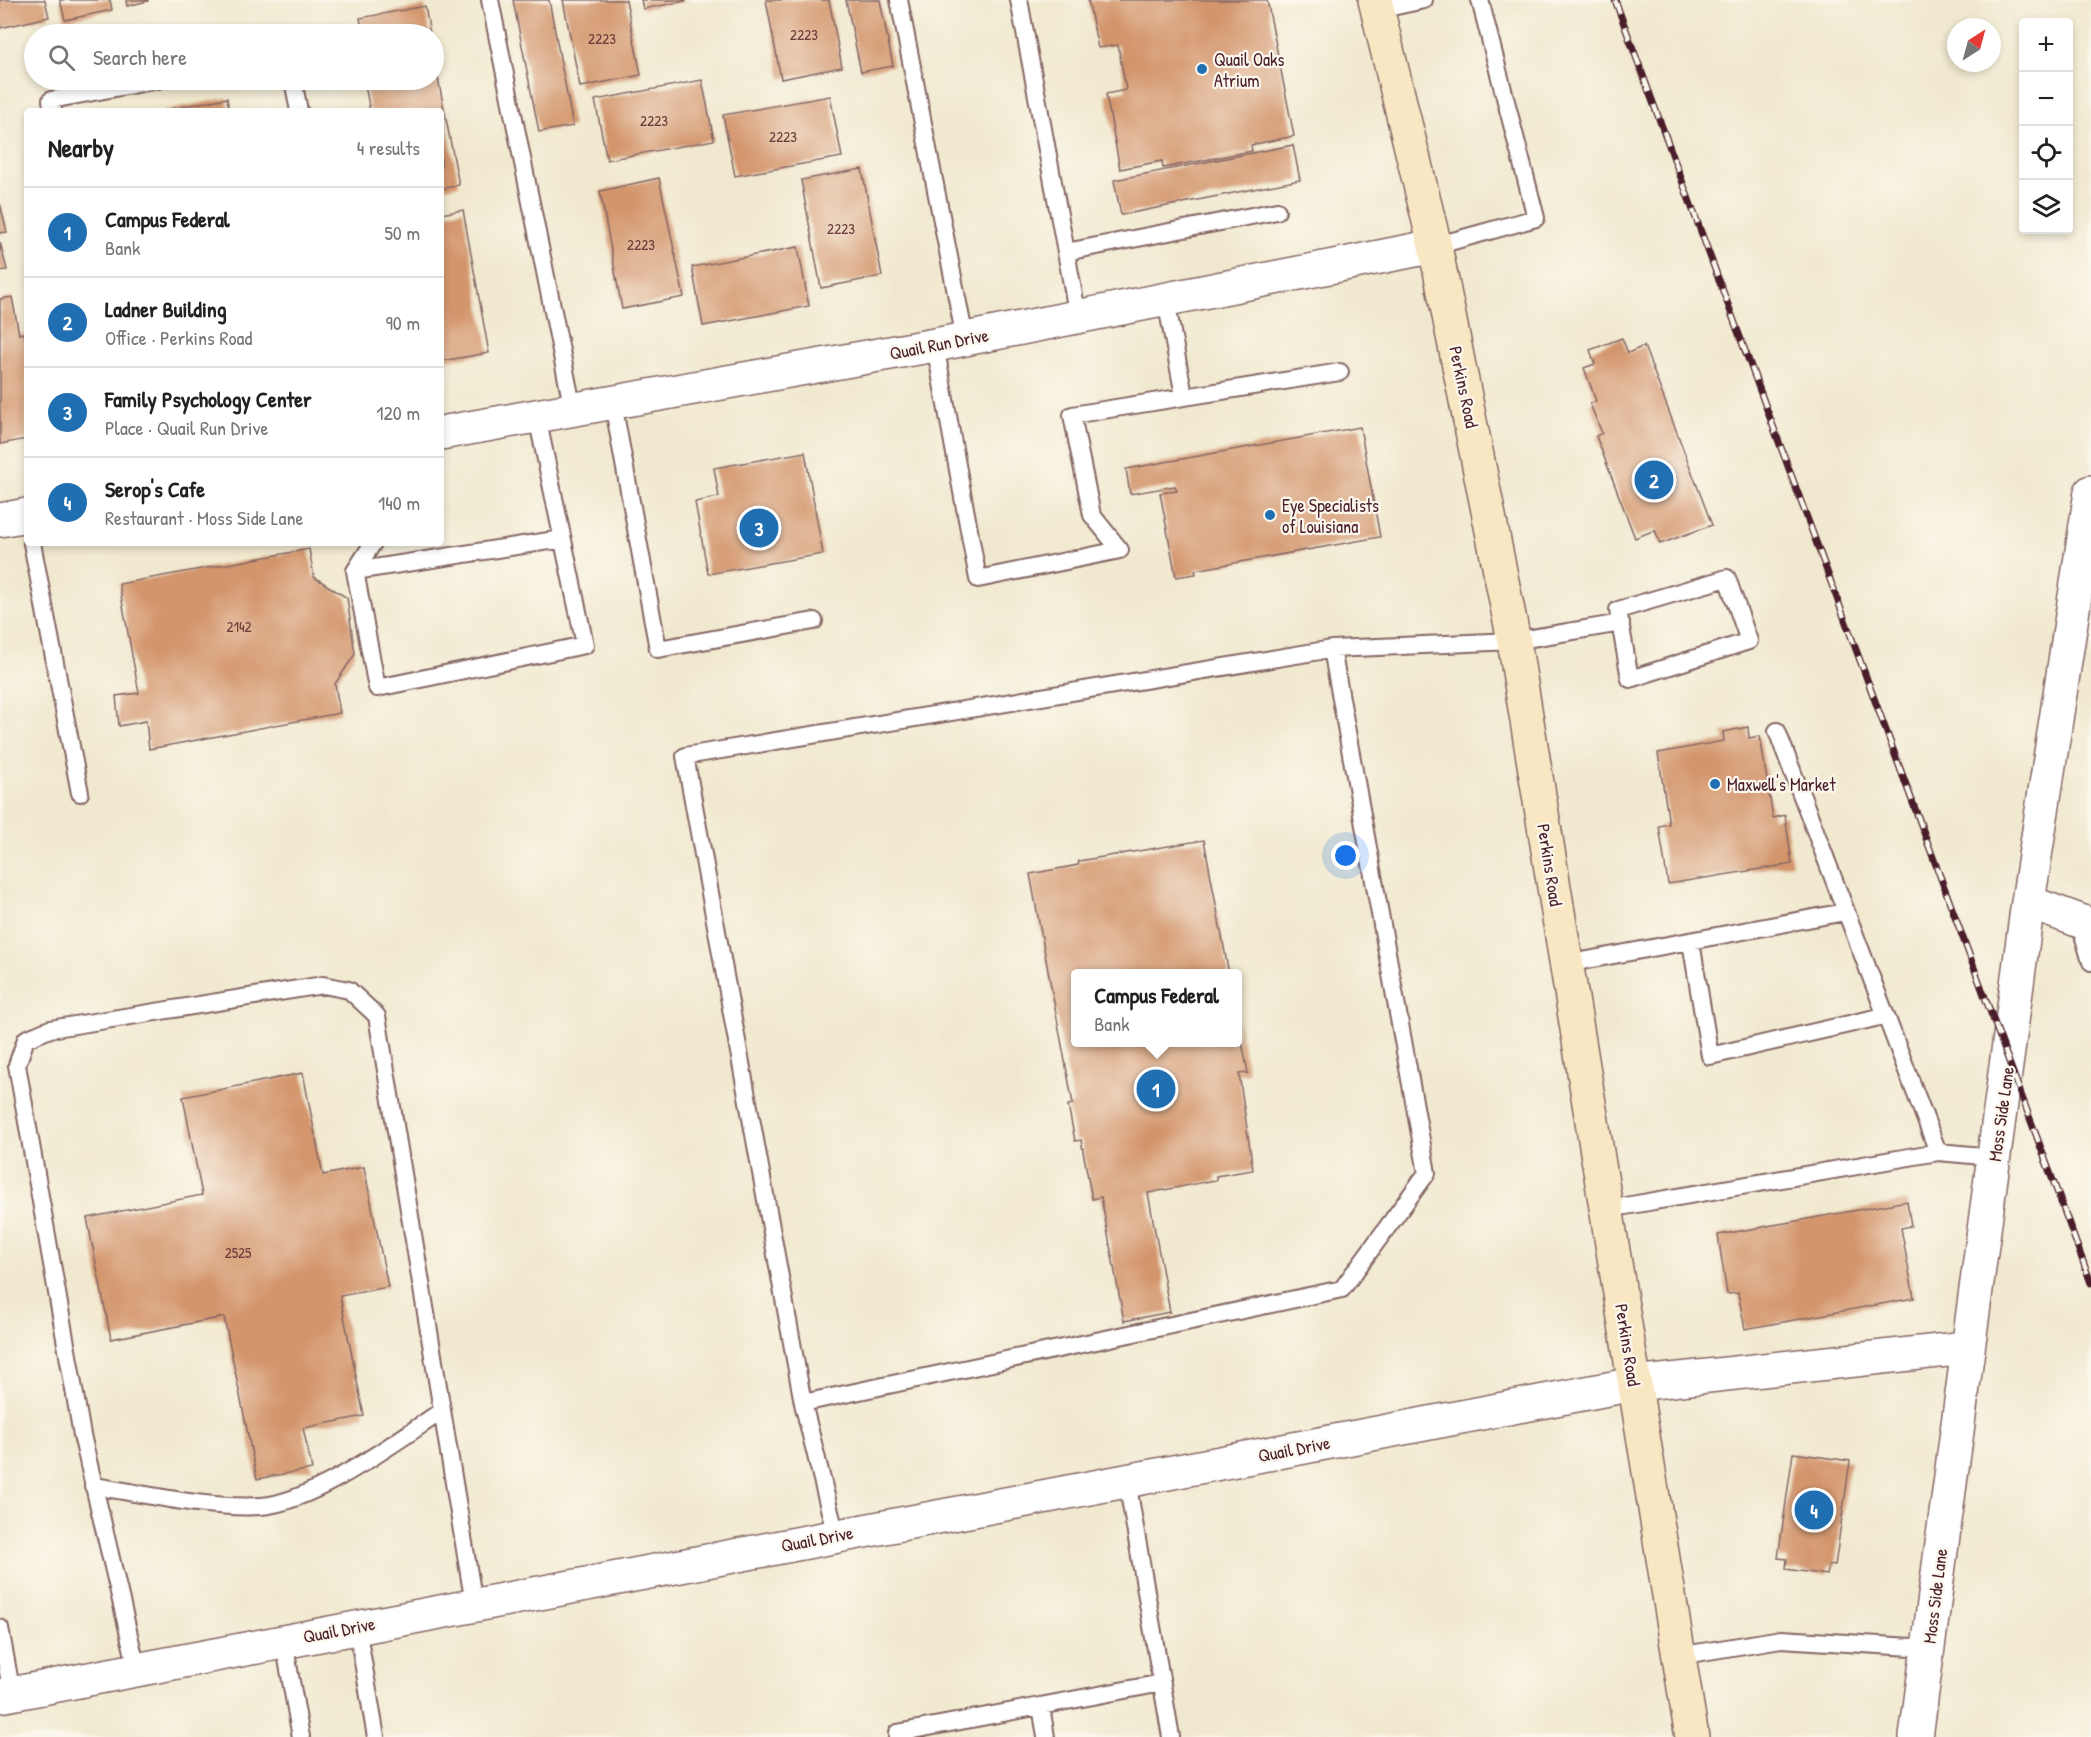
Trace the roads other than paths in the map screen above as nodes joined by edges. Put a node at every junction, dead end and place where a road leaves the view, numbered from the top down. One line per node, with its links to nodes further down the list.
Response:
1 (490, 0): 20 (lane)
2 (899, 0): 16 (lane)
3 (1019, 0): 13 (lane)
4 (1424, 0): 6 (lane)
5 (1480, 0): 12 (lane)
6 (1377, 5): 12 (main road, Perkins Road)
7 (104, 90): 9 (lane)
8 (295, 90): 10 (lane)
9 (52, 108)
10 (298, 108)
11 (1277, 211): 13 (lane)
12 (1434, 246): 14 (street, Quail Run Drive); 32 (main road, Perkins Road)
13 (1066, 252): 15 (lane)
14 (1166, 300): 15 (street, Quail Run Drive); 18 (lane)
15 (1078, 317): 16 (street, Quail Run Drive)
16 (950, 342): 18 (lane); 19 (street, Quail Run Drive)
17 (1340, 372): 18 (lane)
18 (1184, 396)
19 (613, 403): 20 (street, Quail Run Drive); 30 (lane)
20 (573, 410): 21 (street, Quail Run Drive)
21 (537, 417): 22 (street, Quail Run Drive); 26 (lane)
22 (444, 432)
23 (2091, 492): 36 (street, Moss Side Lane)
24 (24, 516): 25 (street)
25 (0, 520)
26 (562, 540): 29 (lane); 29 (lane)
27 (33, 546): 35 (lane)
28 (371, 546): 29 (lane)
29 (355, 571)
30 (814, 621)
31 (1621, 623): 31 (lane); 32 (lane)
32 (1514, 641): 33 (lane); 41 (main road, Perkins Road)
33 (1332, 649): 48 (lane); 48 (lane)
34 (1777, 731): 37 (lane)
35 (80, 793)
36 (2028, 902): 38 (street); 44 (street, Moss Side Lane)
37 (1845, 912): 39 (lane); 42 (lane)
38 (2085, 923): 40 (lane)
39 (1692, 942): 41 (lane); 42 (lane)
40 (2091, 962)
41 (1566, 964): 45 (main road, Perkins Road)
42 (1884, 1016): 43 (lane)
43 (1938, 1152): 44 (lane); 45 (lane)
44 (1994, 1157): 46 (street, Moss Side Lane)
45 (1608, 1209): 47 (main road, Perkins Road)
46 (1966, 1348): 47 (street, Quail Drive); 57 (street, Moss Side Lane)
47 (1634, 1383): 50 (street, Quail Drive); 58 (main road, Perkins Road)
48 (803, 1403): 52 (lane)
49 (442, 1411): 51 (lane); 51 (lane); 53 (lane)
50 (1127, 1481): 52 (street, Quail Drive); 60 (lane)
51 (93, 1486): 59 (lane)
52 (836, 1536): 53 (street, Quail Drive)
53 (474, 1604): 54 (street, Quail Drive)
54 (357, 1627): 56 (street, Quail Drive); 64 (lane)
55 (0, 1628): 61 (lane)
56 (284, 1641): 59 (street, Quail Drive); 63 (lane)
57 (1928, 1648): 58 (lane); 69 (street, Moss Side Lane)
58 (1678, 1656): 68 (main road, Perkins Road)
59 (137, 1669): 61 (street, Quail Drive)
60 (1162, 1683): 62 (lane); 67 (lane)
61 (6, 1695)
62 (1041, 1706): 65 (lane); 66 (lane)
63 (301, 1737)
64 (376, 1737)
65 (897, 1737)
66 (1046, 1737)
67 (1171, 1737)
68 (1692, 1737)
69 (1916, 1737)

